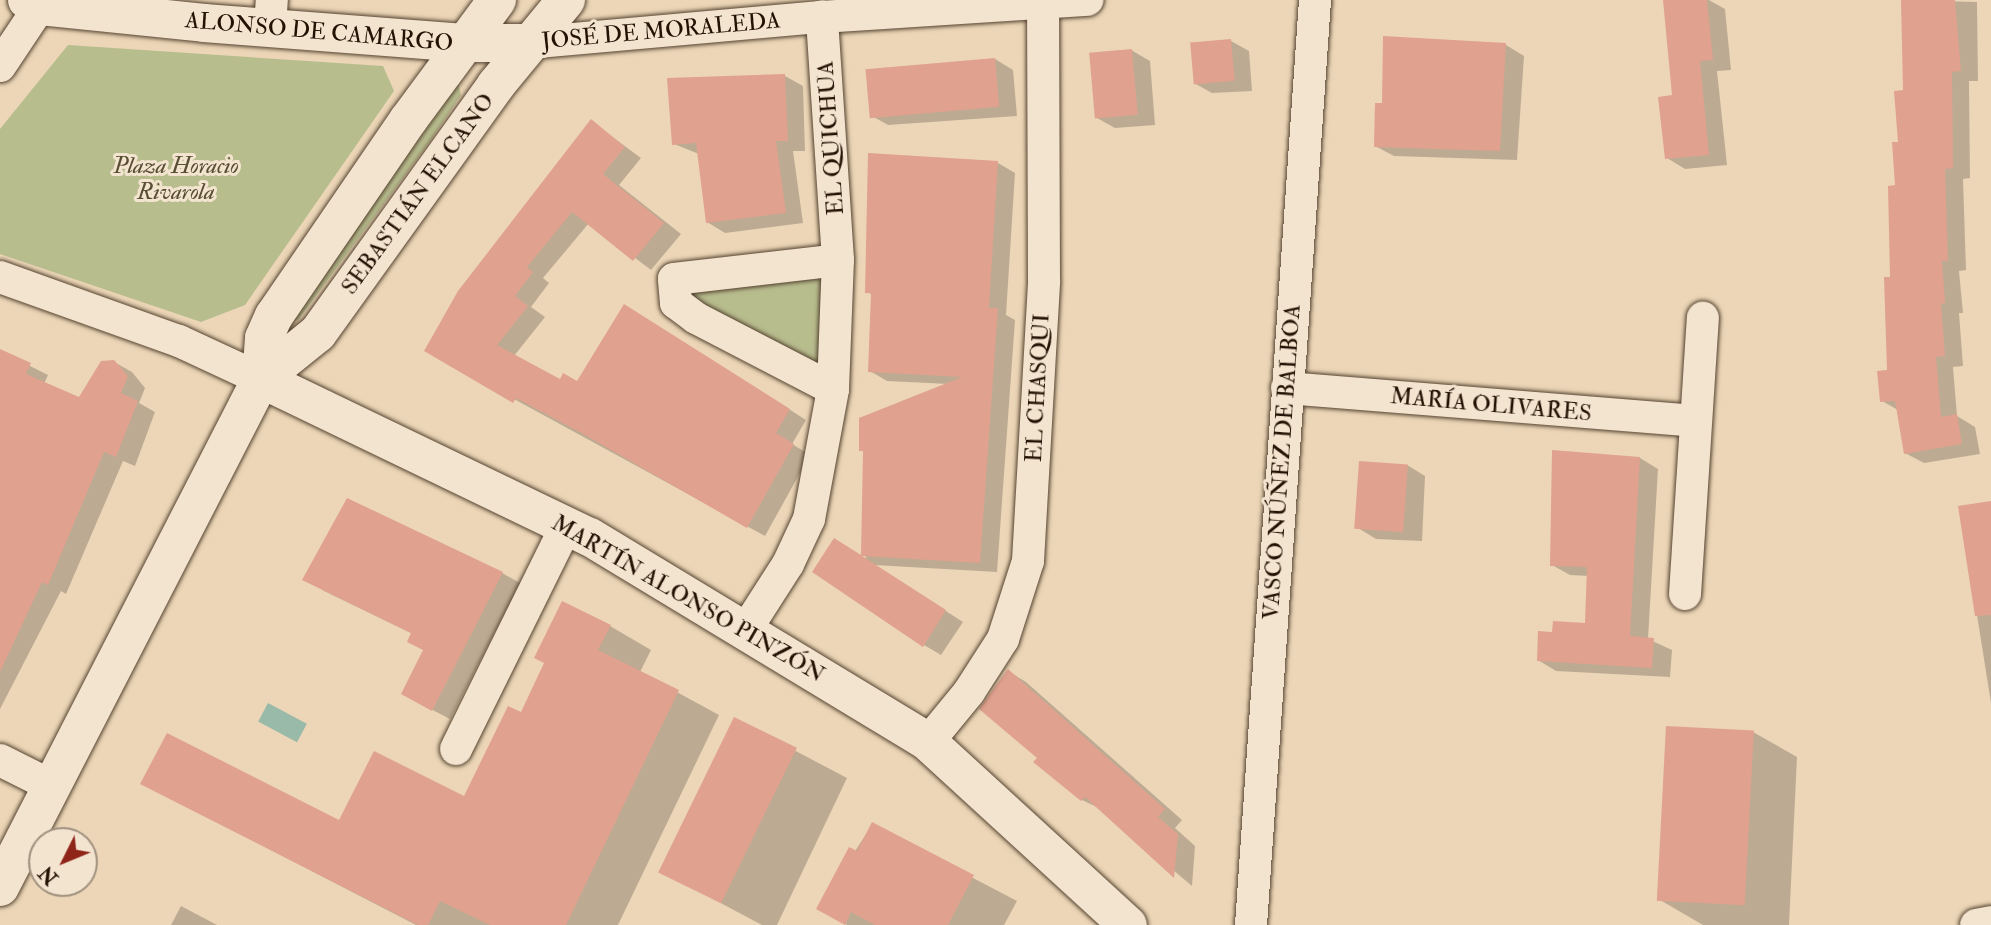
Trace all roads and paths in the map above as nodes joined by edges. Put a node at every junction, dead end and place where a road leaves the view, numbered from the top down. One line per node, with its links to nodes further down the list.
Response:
1 (497, 0): 9 (street, SEBASTIÁN ELCANO)
2 (566, 0): 10 (street, SEBASTIÁN ELCANO)
3 (1087, 0): 6 (street, JOSÉ DE MORALEDA)
4 (1315, 0): 16 (street, VASCO NÚÑEZ DE BALBOA)
5 (34, 3): 7 (street, ALONSO DE CAMARGO); 11 (street)
6 (1043, 4): 8 (street, JOSÉ DE MORALEDA); 22 (street, EL CHASQUI)
7 (271, 13): 9 (street, ALONSO DE CAMARGO)
8 (822, 17): 10 (street, JOSÉ DE MORALEDA); 12 (street, EL QUICHUA)
9 (464, 43): 10 (street, ALONSO DE CAMARGO); 15 (street, SEBASTIÁN ELCANO)
10 (528, 43): 15 (street, SEBASTIÁN ELCANO)
11 (0, 66)
12 (838, 260): 17 (street, EL QUICHUA); 17 (street)
13 (0, 277): 15 (street, MARTÍN ALONSO PINZÓN)
14 (1703, 318): 18 (street)
15 (261, 379): 19 (street, MARTÍN ALONSO PINZÓN); 25 (street, SEBASTIÁN ELCANO)
16 (1287, 388): 18 (street, MARÍA OLIVARES); 29 (street, VASCO NÚÑEZ DE BALBOA)
17 (833, 389): 21 (street, EL QUICHUA)
18 (1695, 421): 20 (street)
19 (566, 526): 21 (street, MARTÍN ALONSO PINZÓN); 23 (street)
20 (1685, 594)
21 (745, 631): 22 (street, MARTÍN ALONSO PINZÓN)
22 (928, 743): 28 (street, MARTÍN ALONSO PINZÓN)
23 (456, 750)
24 (0, 760): 25 (street)
25 (52, 786): 26 (street, SEBASTIÁN ELCANO)
26 (0, 887)
27 (1991, 922): 30 (street)
28 (1128, 925)
29 (1251, 925)
30 (1976, 925)

